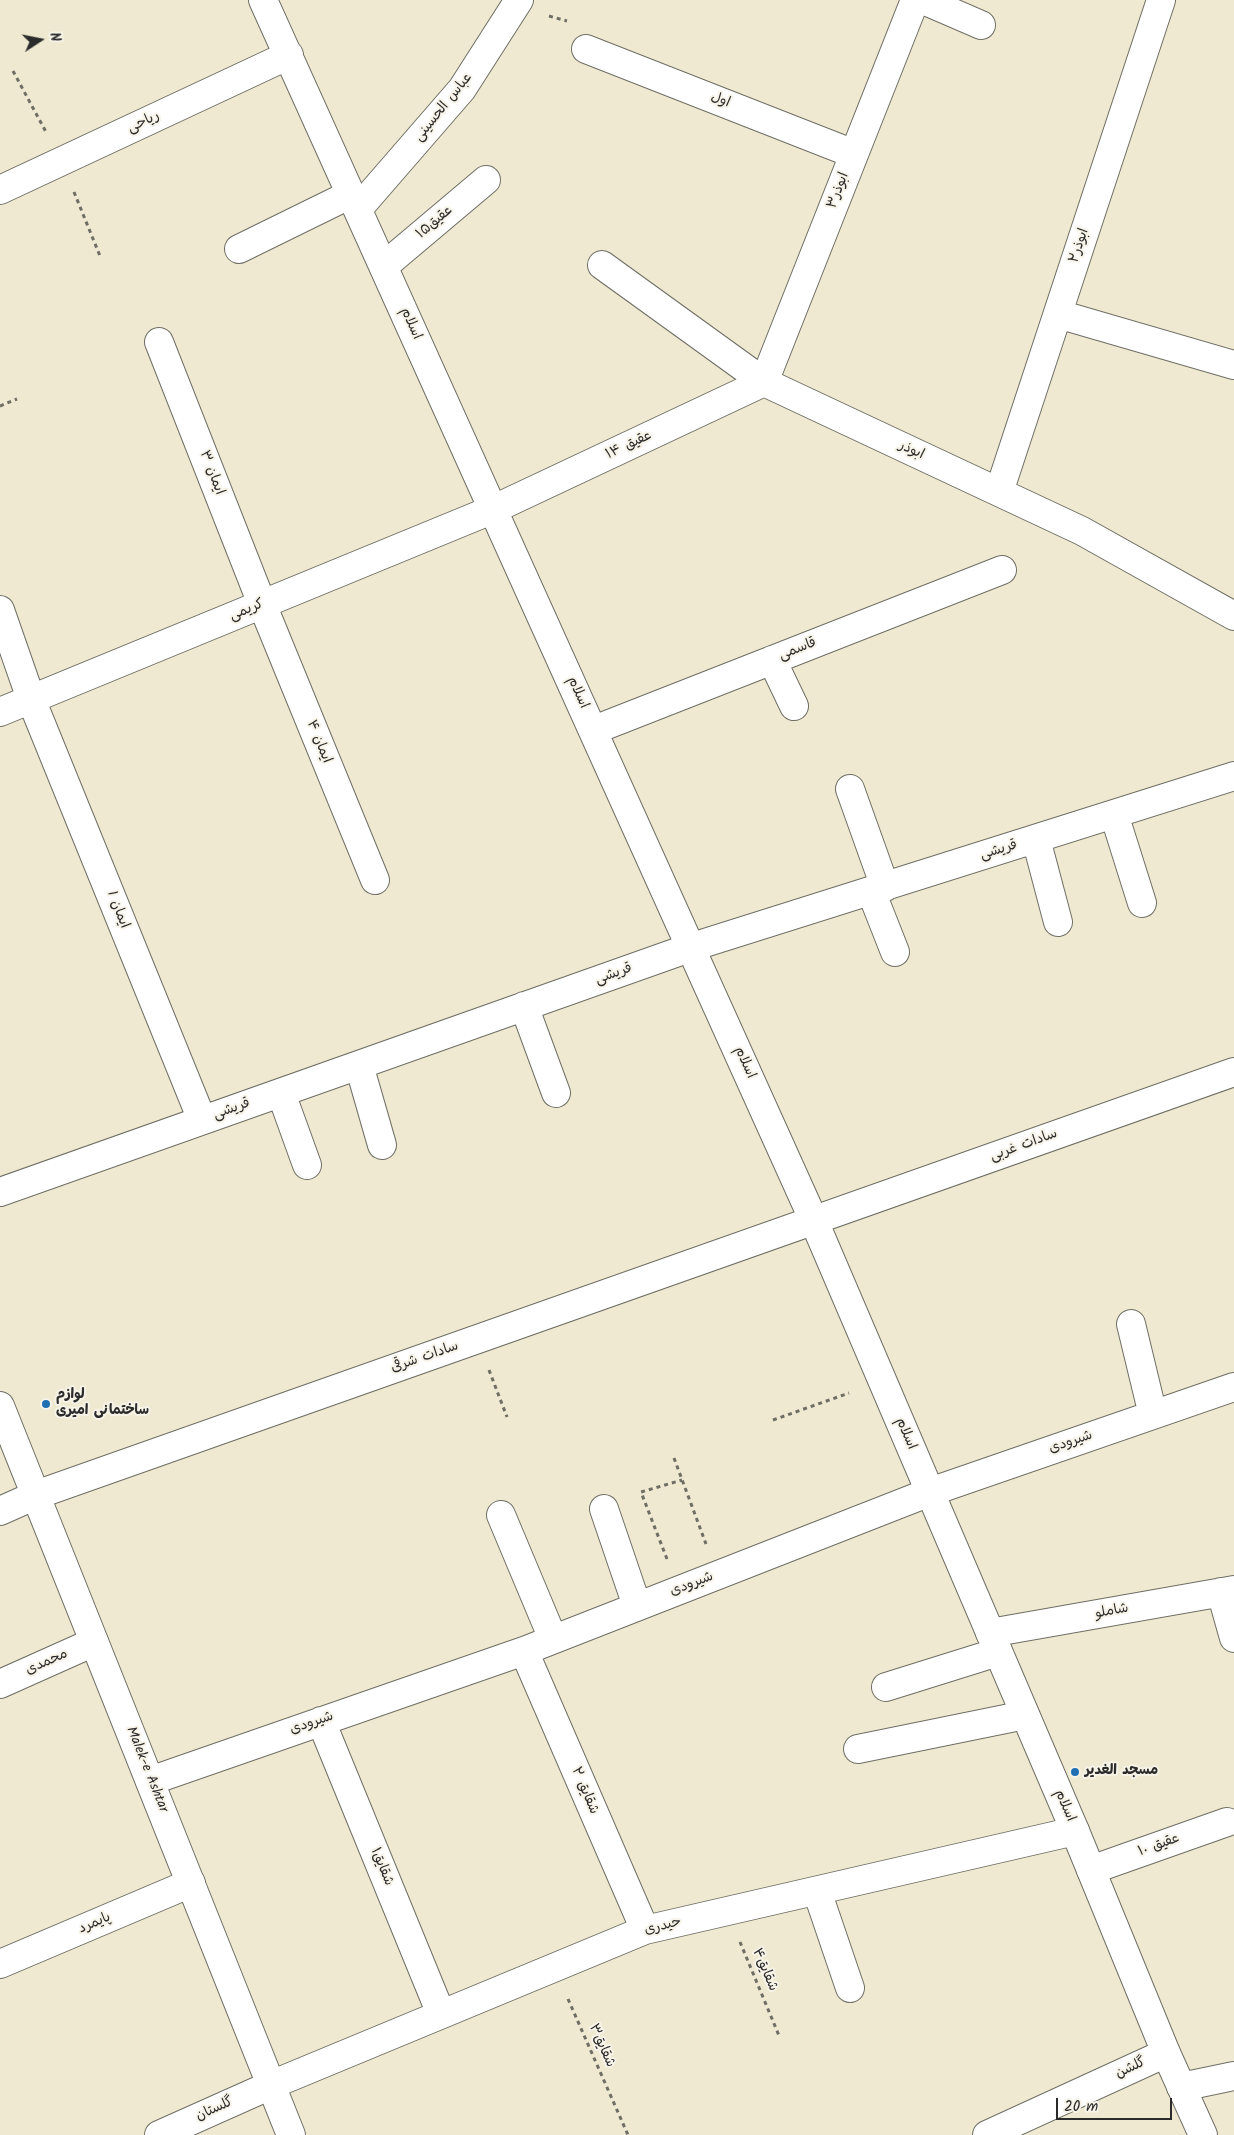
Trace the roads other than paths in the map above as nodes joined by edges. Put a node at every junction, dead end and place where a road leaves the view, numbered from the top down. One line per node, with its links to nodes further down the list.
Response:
1 (263, 0): 8 (street, اسلام)
2 (915, 0): 9 (street, ابوذر۳)
3 (923, 0): 6 (street)
4 (1160, 0): 16 (street, ابوذر۲)
5 (517, 3): 12 (street, عباس الحسینی)
6 (981, 25)
7 (586, 49): 9 (street, اول)
8 (289, 55): 11 (street, ریاحی); 12 (street, اسلام)
9 (854, 154): 19 (street, ابوذر۳)
10 (486, 180): 15 (street, عقیق۱۵)
11 (0, 190)
12 (355, 201): 13 (street); 15 (street, اسلام)
13 (239, 249)
14 (602, 265): 19 (street, ابوذر)
15 (384, 266): 21 (street, اسلام)
16 (1058, 314): 18 (street); 20 (street, ابوذر۲)
17 (159, 342): 23 (street, ایمان ۳)
18 (1234, 365)
19 (764, 382): 20 (street, ابوذر); 21 (street, عقیق ۱۴)
20 (999, 492): 25 (street, ابوذر)
21 (494, 509): 23 (street, کریمی); 30 (street, اسلام)
22 (1002, 570): 26 (street, قاسمی)
23 (262, 604): 27 (street, کریمی); 35 (street, ایمان ۴)
24 (0, 610): 27 (street, ایمان 1)
25 (1234, 616)
26 (772, 660): 28 (street); 30 (street, قاسمی)
27 (31, 699): 29 (street, کریمی); 46 (street, ایمان 1)
28 (794, 706)
29 (0, 712)
30 (594, 730): 39 (street, اسلام)
31 (1234, 776): 33 (street, قریشی)
32 (850, 789): 36 (street)
33 (1114, 814): 34 (street, قریشی); 37 (street)
34 (1036, 839): 36 (street, قریشی); 38 (street)
35 (375, 880)
36 (878, 889): 39 (street, قریشی); 40 (street)
37 (1142, 903)
38 (1058, 922)
39 (692, 947): 41 (street, قریشی); 50 (street, اسلام)
40 (895, 952)
41 (524, 1006): 42 (street, قریشی); 45 (street)
42 (359, 1065): 44 (street, قریشی); 47 (street)
43 (1234, 1072): 50 (street, سادات غربی)
44 (280, 1093): 46 (street, قریشی); 48 (street)
45 (556, 1093)
46 (202, 1120): 49 (street, قریشی)
47 (382, 1145)
48 (307, 1165)
49 (0, 1192)
50 (814, 1221): 55 (street, اسلام); 56 (street, سادات شرقی)
51 (1130, 1324): 54 (street)
52 (1234, 1387): 54 (street, شیرودی)
53 (0, 1406): 56 (street, Malek-e Ashtar)
54 (1153, 1415): 55 (street, شیرودی)
55 (930, 1492): 61 (street, شیرودی); 65 (street, اسلام)
56 (36, 1495): 58 (street, سادات شرقی); 64 (street, Malek-e Ashtar)
57 (604, 1508): 61 (street)
58 (0, 1511)
59 (501, 1515): 63 (street)
60 (1228, 1591): 62 (street); 65 (street, شاملو)
61 (637, 1606): 63 (street, شیرودی)
62 (1234, 1638)
63 (553, 1639): 66 (street, شیرودی)
64 (94, 1642): 67 (street, محمدی); 72 (street, Malek-e Ashtar)
65 (994, 1642): 68 (street, شاملو); 69 (street, اسلام)
66 (524, 1651): 70 (street, شیرودی); 78 (street, شقایق ۲)
67 (0, 1684)
68 (886, 1687)
69 (1025, 1715): 71 (street); 74 (street, اسلام)
70 (321, 1721): 72 (street, شیرودی); 81 (street, شقایق۱)
71 (858, 1749)
72 (150, 1781): 76 (street, Malek-e Ashtar)
73 (1227, 1822): 75 (street, عقیق ۱۰)
74 (1075, 1831): 75 (street, اسلام); 77 (street, حیدری)
75 (1090, 1870): 82 (street, اسلام)
76 (191, 1884): 79 (street, پایمرد); 84 (street, Malek-e Ashtar)
77 (817, 1891): 78 (street, حیدری); 80 (street)
78 (645, 1930): 81 (street, حیدری)
79 (0, 1964)
80 (850, 1988)
81 (441, 2014): 84 (street, حیدری)
82 (1166, 2053): 85 (street, اسلام); 88 (street, گلشن)
83 (1234, 2076): 85 (street)
84 (271, 2085): 86 (street, گلستان); 87 (street, Malek-e Ashtar)
85 (1181, 2087): 89 (street, اسلام)
86 (160, 2135)
87 (291, 2135)
88 (987, 2135)
89 (1203, 2135)

